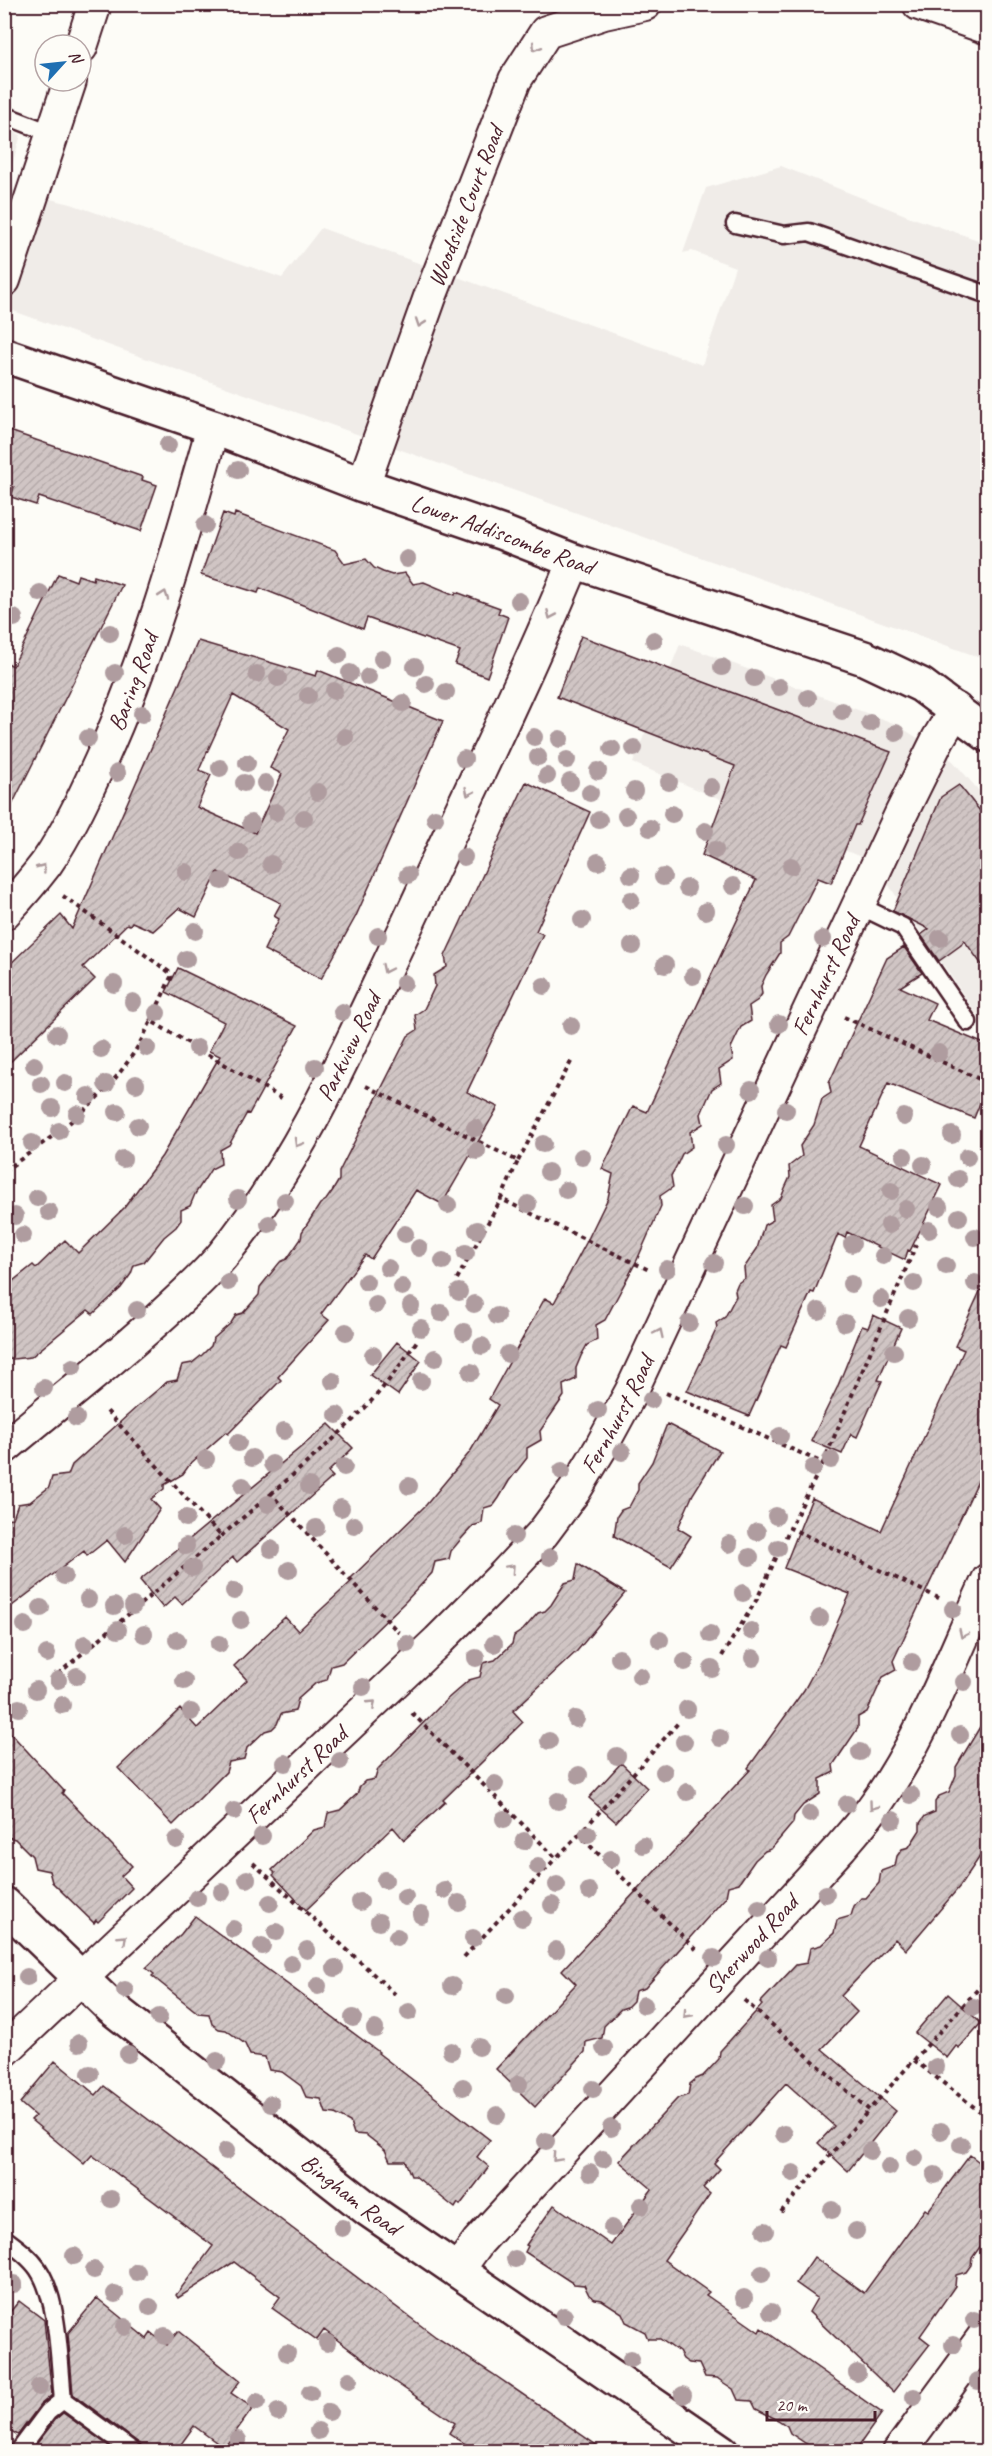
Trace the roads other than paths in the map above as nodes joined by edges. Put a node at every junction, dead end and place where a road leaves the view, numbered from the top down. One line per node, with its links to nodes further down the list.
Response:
1 (95, 4): 5 (street)
2 (645, 4): 14 (street, Woodside Court Road, one-way to 14)
3 (919, 4): 4 (street)
4 (987, 28)
5 (86, 33)
6 (66, 93): 8 (street)
7 (4, 115): 8 (lane)
8 (52, 134): 10 (street)
9 (735, 224): 11 (lane)
10 (4, 280)
11 (987, 295)
12 (4, 355): 13 (main road, Lower Addiscombe Road)
13 (213, 428): 14 (main road, Lower Addiscombe Road); 19 (street, Baring Road, one-way to 13)
14 (363, 485): 15 (main road, Lower Addiscombe Road)
15 (574, 561): 16 (main road, Lower Addiscombe Road); 21 (street, Parkview Road, one-way to 21)
16 (956, 709): 17 (main road, Lower Addiscombe Road); 18 (street, Fernhurst Road)
17 (987, 735)
18 (858, 905): 20 (lane); 24 (street, Fernhurst Road, one-way to 18)
19 (4, 913)
20 (968, 1022)
21 (4, 1448)
22 (987, 1580): 27 (street, Sherwood Road, one-way to 27)
23 (4, 1904): 24 (main road, Bingham Road)
24 (81, 1979): 25 (street, Fernhurst Road); 27 (main road, Bingham Road)
25 (4, 2051)
26 (4, 2238): 29 (lane)
27 (457, 2271): 32 (main road, Bingham Road)
28 (987, 2331): 33 (street)
29 (63, 2400): 30 (lane); 31 (lane)
30 (18, 2451)
31 (134, 2451)
32 (722, 2451)
33 (899, 2451)

